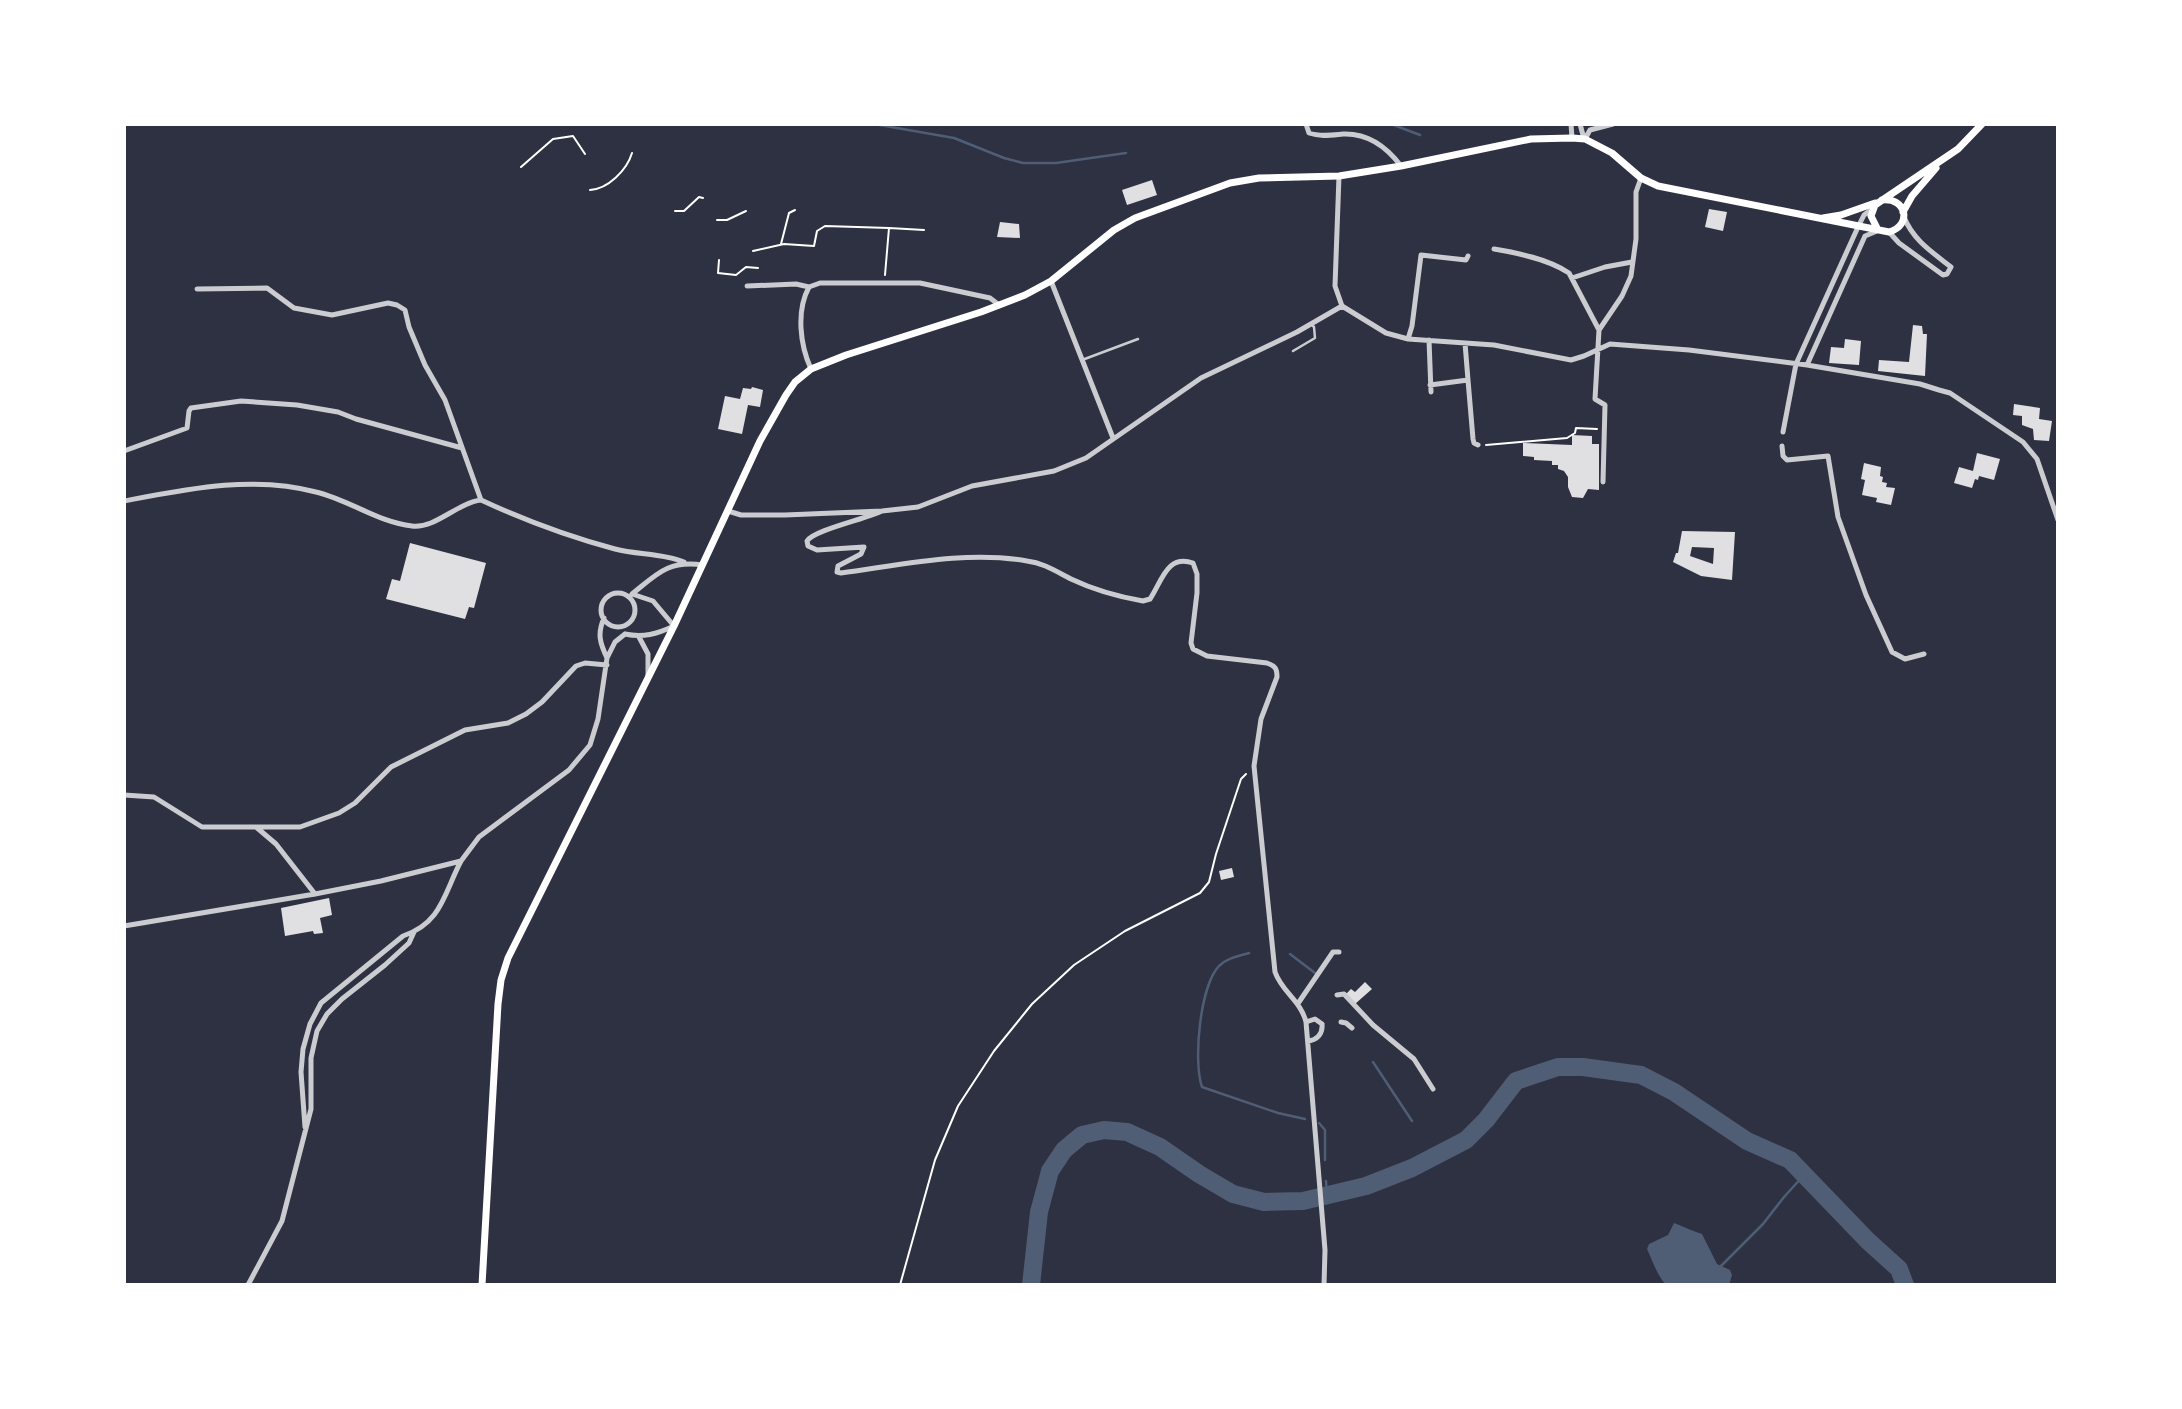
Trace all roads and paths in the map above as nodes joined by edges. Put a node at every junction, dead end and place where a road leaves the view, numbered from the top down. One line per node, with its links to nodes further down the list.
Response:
1 (1306, 124): 11 (street)
2 (1571, 124): 6 (street)
3 (1580, 124): 7 (street)
4 (1613, 124): 7 (street)
5 (1982, 124): 10 (main road)
6 (1572, 138): 7 (main road); 11 (main road)
7 (1585, 139): 14 (main road)
8 (632, 153): 15 (path)
9 (585, 154): 12 (path)
10 (1946, 157): 17 (main road); 22 (main road)
11 (1401, 166): 13 (main road)
12 (521, 167)
13 (1339, 176): 37 (main road); 43 (street)
14 (1641, 178): 23 (main road); 34 (street)
15 (590, 190)
16 (703, 198): 20 (path)
17 (1880, 201): 18 (main road); 22 (main road); 23 (main road)
18 (1872, 209): 25 (street); 28 (main road)
19 (795, 210): 29 (path)
20 (675, 211)
21 (746, 211): 24 (path)
22 (1904, 214): 28 (main road); 28 (street)
23 (1815, 219): 25 (main road)
24 (717, 220)
25 (1858, 227): 28 (main road); 53 (street)
26 (889, 228): 27 (path); 29 (path); 38 (path)
27 (924, 230)
28 (1882, 231): 54 (street)
29 (781, 245): 31 (path)
30 (1494, 249): 36 (street)
31 (753, 251)
32 (1468, 256): 47 (street)
33 (719, 260): 35 (path)
34 (1632, 262): 36 (street); 45 (street)
35 (758, 268)
36 (1572, 278): 45 (street)
37 (1051, 281): 42 (main road); 52 (street)
38 (884, 283): 40 (street); 42 (street)
39 (747, 286): 40 (street)
40 (809, 287): 55 (street)
41 (197, 289): 64 (street)
42 (999, 305): 55 (main road)
43 (1342, 306): 44 (street); 47 (street)
44 (1311, 324): 51 (lane); 61 (street)
45 (1599, 330): 50 (street)
46 (1138, 339): 52 (lane)
47 (1408, 339): 48 (street)
48 (1429, 341): 49 (street); 57 (street)
49 (1465, 343): 50 (street); 56 (street)
50 (1597, 350): 53 (street); 59 (street)
51 (1293, 351)
52 (1082, 360): 61 (street)
53 (1796, 363): 54 (street); 60 (street)
54 (1807, 365): 71 (street)
55 (811, 369): 69 (main road)
56 (1468, 380): 57 (street); 62 (street)
57 (1430, 384): 58 (street)
58 (1431, 392)
59 (1604, 429): 62 (path); 66 (street)
60 (1783, 432)
61 (1113, 438): 70 (street)
62 (1478, 445)
63 (1782, 446): 82 (street)
64 (462, 448): 65 (street); 67 (street)
65 (124, 451)
66 (1603, 482)
67 (481, 500): 68 (street); 72 (street)
68 (124, 501)
69 (728, 511): 70 (street); 74 (main road)
70 (882, 511): 86 (street)
71 (2058, 520)
72 (654, 556): 73 (street); 75 (street)
73 (684, 562): 74 (street); 75 (street)
74 (703, 565): 79 (main road)
75 (663, 569): 76 (street)
76 (630, 595): 77 (street); 78 (street); 79 (street)
77 (604, 618): 78 (street); 83 (street)
78 (623, 626): 80 (street)
79 (674, 626): 81 (street); 85 (main road)
80 (625, 634): 81 (street); 83 (street)
81 (639, 637): 85 (street)
82 (1924, 654)
83 (607, 658): 84 (street)
84 (607, 665): 88 (street); 89 (street)
85 (648, 676): 105 (main road)
86 (1254, 766): 95 (street); 106 (path)
87 (124, 794): 88 (street)
88 (256, 827): 90 (street)
89 (461, 861): 90 (street); 92 (street)
90 (315, 894): 91 (street)
91 (124, 926)
92 (414, 932): 103 (street); 103 (street)
93 (1339, 952): 95 (street)
94 (1337, 995): 102 (street)
95 (1298, 1002): 98 (street)
96 (1322, 1012): 97 (street)
97 (1315, 1019): 98 (street); 101 (street)
98 (1306, 1022): 101 (street)
99 (1341, 1022): 100 (street)
100 (1352, 1028)
101 (1308, 1041): 107 (street)
102 (1433, 1089)
103 (305, 1130): 104 (street)
104 (248, 1285)
105 (482, 1285)
106 (900, 1285)
107 (1324, 1285)

